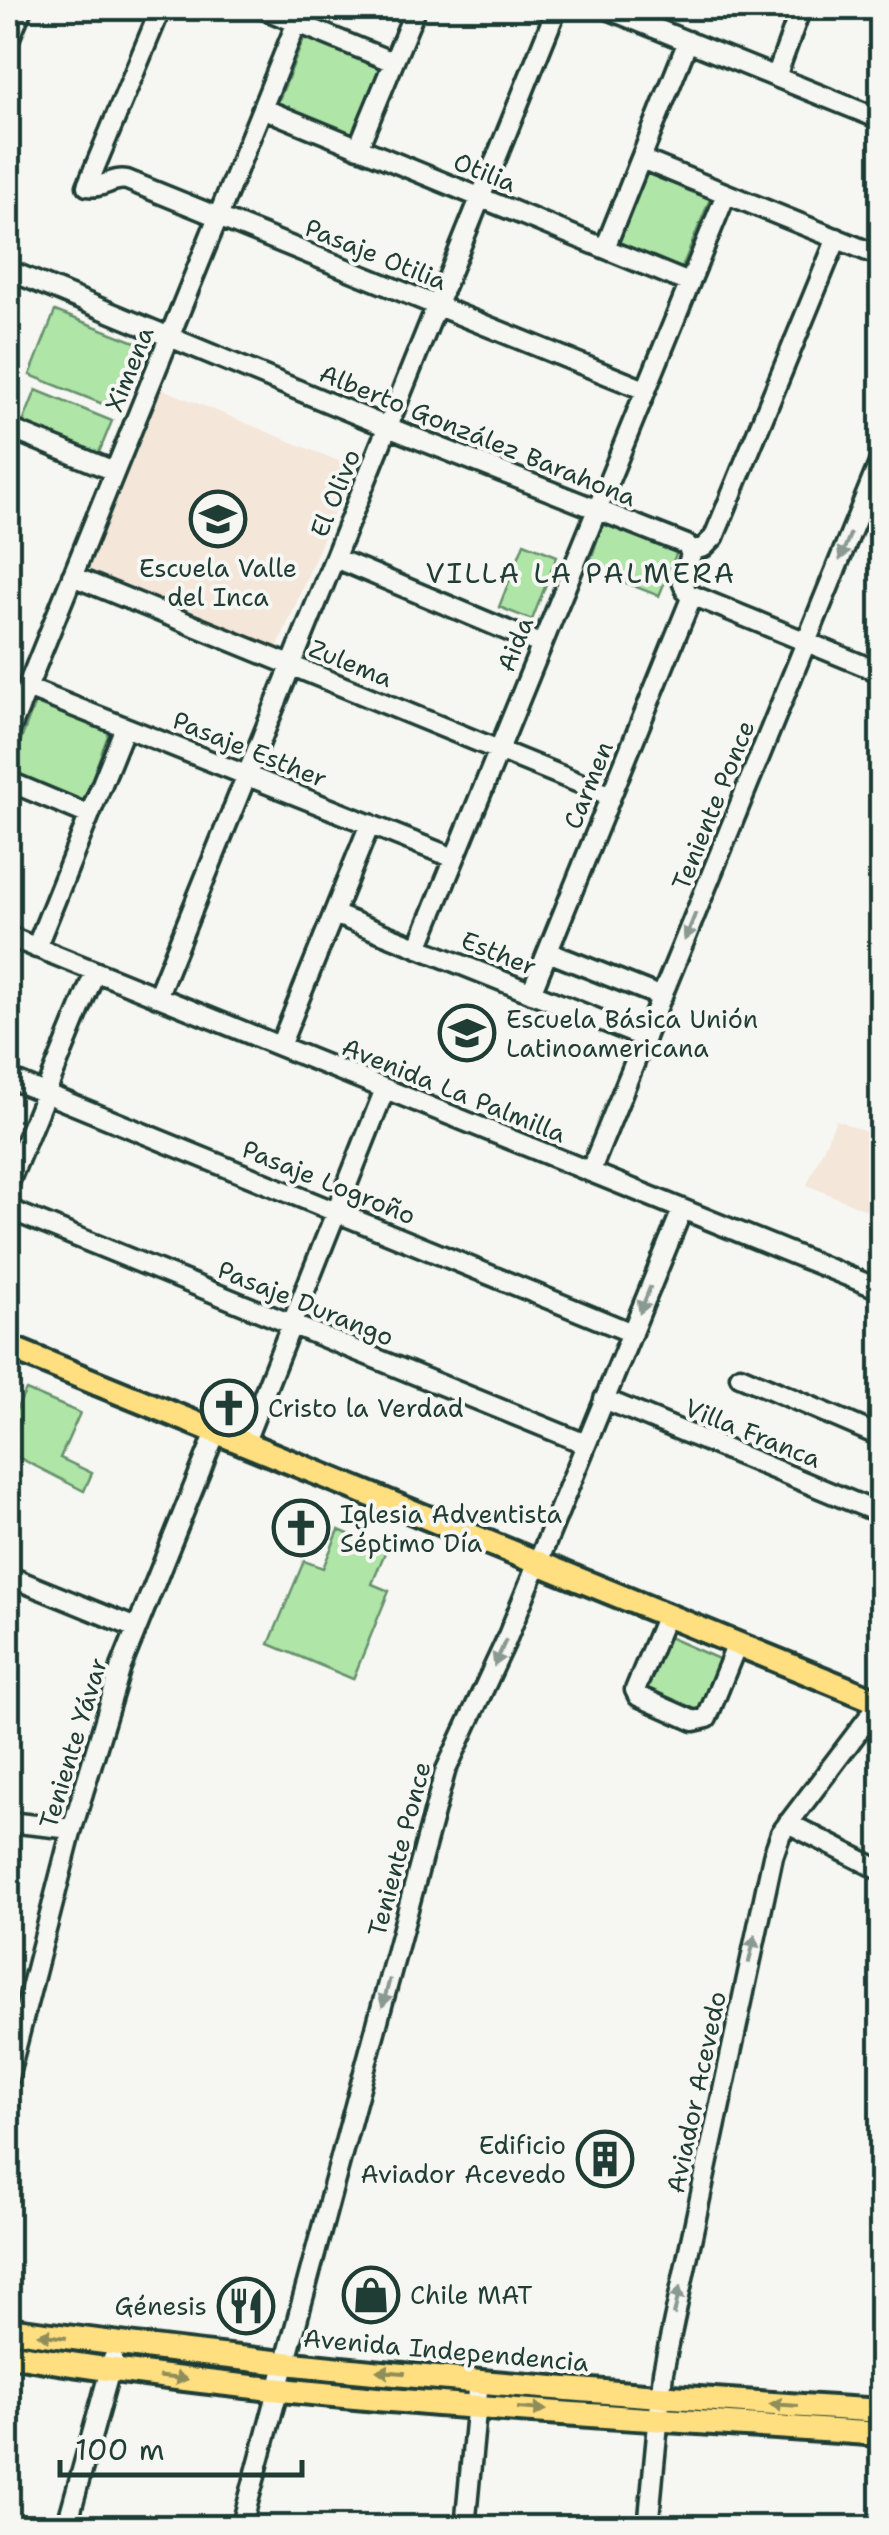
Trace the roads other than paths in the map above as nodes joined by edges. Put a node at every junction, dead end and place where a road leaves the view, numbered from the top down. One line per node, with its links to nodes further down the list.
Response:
1 (161, 8): 20 (street, Pasaje Otilia)
2 (261, 8): 9 (street)
3 (416, 8): 12 (street)
4 (557, 8): 19 (street, El Olivo)
5 (606, 8): 8 (street)
6 (801, 8): 13 (street)
7 (16, 10): 11 (street)
8 (630, 12): 10 (street)
9 (296, 22): 12 (street); 14 (street, Ximena)
10 (688, 41): 13 (street); 17 (street)
11 (8, 42)
12 (393, 62): 16 (street)
13 (776, 77): 15 (street)
14 (262, 108): 16 (street, Otilia); 20 (street, Ximena)
15 (882, 120)
16 (358, 148): 19 (street, Otilia)
17 (640, 159): 18 (street); 22 (street)
18 (726, 194): 21 (street); 25 (street, Aida)
19 (481, 198): 22 (street, Otilia); 26 (street, El Olivo)
20 (218, 216): 26 (street, Pasaje Otilia); 27 (street, Ximena)
21 (837, 238): 23 (street); 34 (street)
22 (605, 248): 25 (street, Otilia)
23 (882, 256)
24 (8, 270): 27 (street, Alberto González Barahona)
25 (689, 283): 28 (street, Aida)
26 (437, 306): 28 (street, Pasaje Otilia); 29 (street, El Olivo)
27 (169, 337): 29 (street, Alberto González Barahona); 32 (street, Ximena)
28 (645, 390): 33 (street, Aida)
29 (388, 427): 33 (street, Alberto González Barahona); 35 (street, El Olivo)
30 (8, 428): 32 (street)
31 (882, 456): 38 (street, Teniente Ponce, one-way to 38)
32 (114, 471): 36 (street, Ximena)
33 (596, 510): 34 (street, Alberto González Barahona); 39 (street, Aida)
34 (691, 552): 37 (street)
35 (335, 558): 39 (street); 40 (street, El Olivo)
36 (72, 576): 40 (street, Zulema); 42 (street, Ximena)
37 (692, 596): 38 (street); 48 (street, Carmen)
38 (806, 642): 41 (street); 60 (street, Teniente Ponce, one-way to 60)
39 (542, 645): 45 (street, Aida)
40 (292, 666): 45 (street, Zulema); 46 (street, El Olivo)
41 (882, 673)
42 (27, 688): 43 (street, Pasaje Esther); 44 (street, Ximena)
43 (125, 726): 46 (street, Pasaje Esther); 49 (street)
44 (8, 735)
45 (498, 750): 48 (street, Zulema); 51 (street, Aida)
46 (247, 775): 50 (street, Pasaje Esther); 59 (street, El Olivo)
47 (8, 781): 49 (street)
48 (611, 796): 56 (street, Carmen)
49 (90, 815): 54 (street)
50 (370, 824): 51 (street, Pasaje Esther); 52 (street)
51 (454, 858): 55 (street, Aida)
52 (334, 914): 55 (street, Esther); 62 (street)
53 (8, 936): 54 (street, Avenida La Palmilla)
54 (36, 948): 57 (street, Avenida La Palmilla)
55 (418, 948): 58 (street, Esther)
56 (548, 952): 58 (street, Carmen); 60 (street, Esther)
57 (95, 972): 59 (street, Avenida La Palmilla); 65 (street)
58 (531, 993): 61 (street, Esther)
59 (157, 996): 62 (street, Avenida La Palmilla)
60 (662, 997): 61 (street, Teniente Ponce)
61 (645, 1038): 66 (street, Teniente Ponce)
62 (280, 1046): 64 (street, Avenida La Palmilla)
63 (8, 1078): 65 (street, Pasaje Logroño)
64 (385, 1089): 66 (street, Avenida La Palmilla); 70 (street)
65 (45, 1093): 67 (street); 70 (street, Pasaje Logroño)
66 (590, 1172): 69 (street, Avenida La Palmilla)
67 (8, 1185)
68 (8, 1209): 72 (street, Pasaje Durango)
69 (682, 1210): 71 (street, Avenida La Palmilla); 73 (street, Teniente Ponce, one-way to 73)
70 (336, 1212): 72 (street); 73 (street, Pasaje Logroño)
71 (882, 1290)
72 (292, 1324): 79 (street); 80 (street, Pasaje Durango)
73 (632, 1332): 76 (street, Teniente Ponce)
74 (8, 1348): 77 (main road)
75 (740, 1376): 78 (street)
76 (604, 1399): 80 (street, Teniente Ponce); 81 (street, Villa Franca)
77 (216, 1432): 79 (main road); 85 (street, Teniente Yávar)
78 (882, 1437)
79 (244, 1444): 82 (main road)
80 (586, 1444): 82 (street, Teniente Ponce)
81 (882, 1514)
82 (537, 1563): 84 (main road); 96 (street, Teniente Ponce, one-way to 96)
83 (8, 1576): 85 (street)
84 (666, 1616): 86 (main road); 86 (street)
85 (136, 1628): 90 (street, Teniente Yávar)
86 (737, 1644): 87 (main road)
87 (881, 1702): 89 (street, Aviador Acevedo)
88 (8, 1822): 90 (street)
89 (788, 1823): 91 (street); 101 (street, Aviador Acevedo, one-way to 89)
90 (72, 1829): 92 (street, Teniente Yávar)
91 (882, 1871)
92 (8, 2078)
93 (8, 2330): 94 (main road, Avenida Independencia, one-way to 93)
94 (117, 2345): 96 (main road, Avenida Independencia); 97 (street)
95 (8, 2354): 97 (main road, Avenida Independencia)
96 (288, 2363): 98 (main road, Avenida Independencia, one-way to 96); 99 (street, Teniente Ponce)
97 (110, 2371): 99 (main road, Avenida Independencia, one-way to 99); 104 (street)
98 (478, 2380): 100 (street); 101 (main road, Avenida Independencia)
99 (281, 2389): 100 (main road, Avenida Independencia); 105 (street, Teniente Ponce)
100 (476, 2405): 101 (main road, Avenida Independencia, one-way to 101); 106 (street)
101 (658, 2408): 102 (main road, Avenida Independencia, one-way to 101); 103 (main road, Avenida Independencia); 107 (street, Aviador Acevedo)
102 (882, 2411)
103 (882, 2434)
104 (66, 2528)
105 (242, 2528)
106 (465, 2528)
107 (648, 2528)

